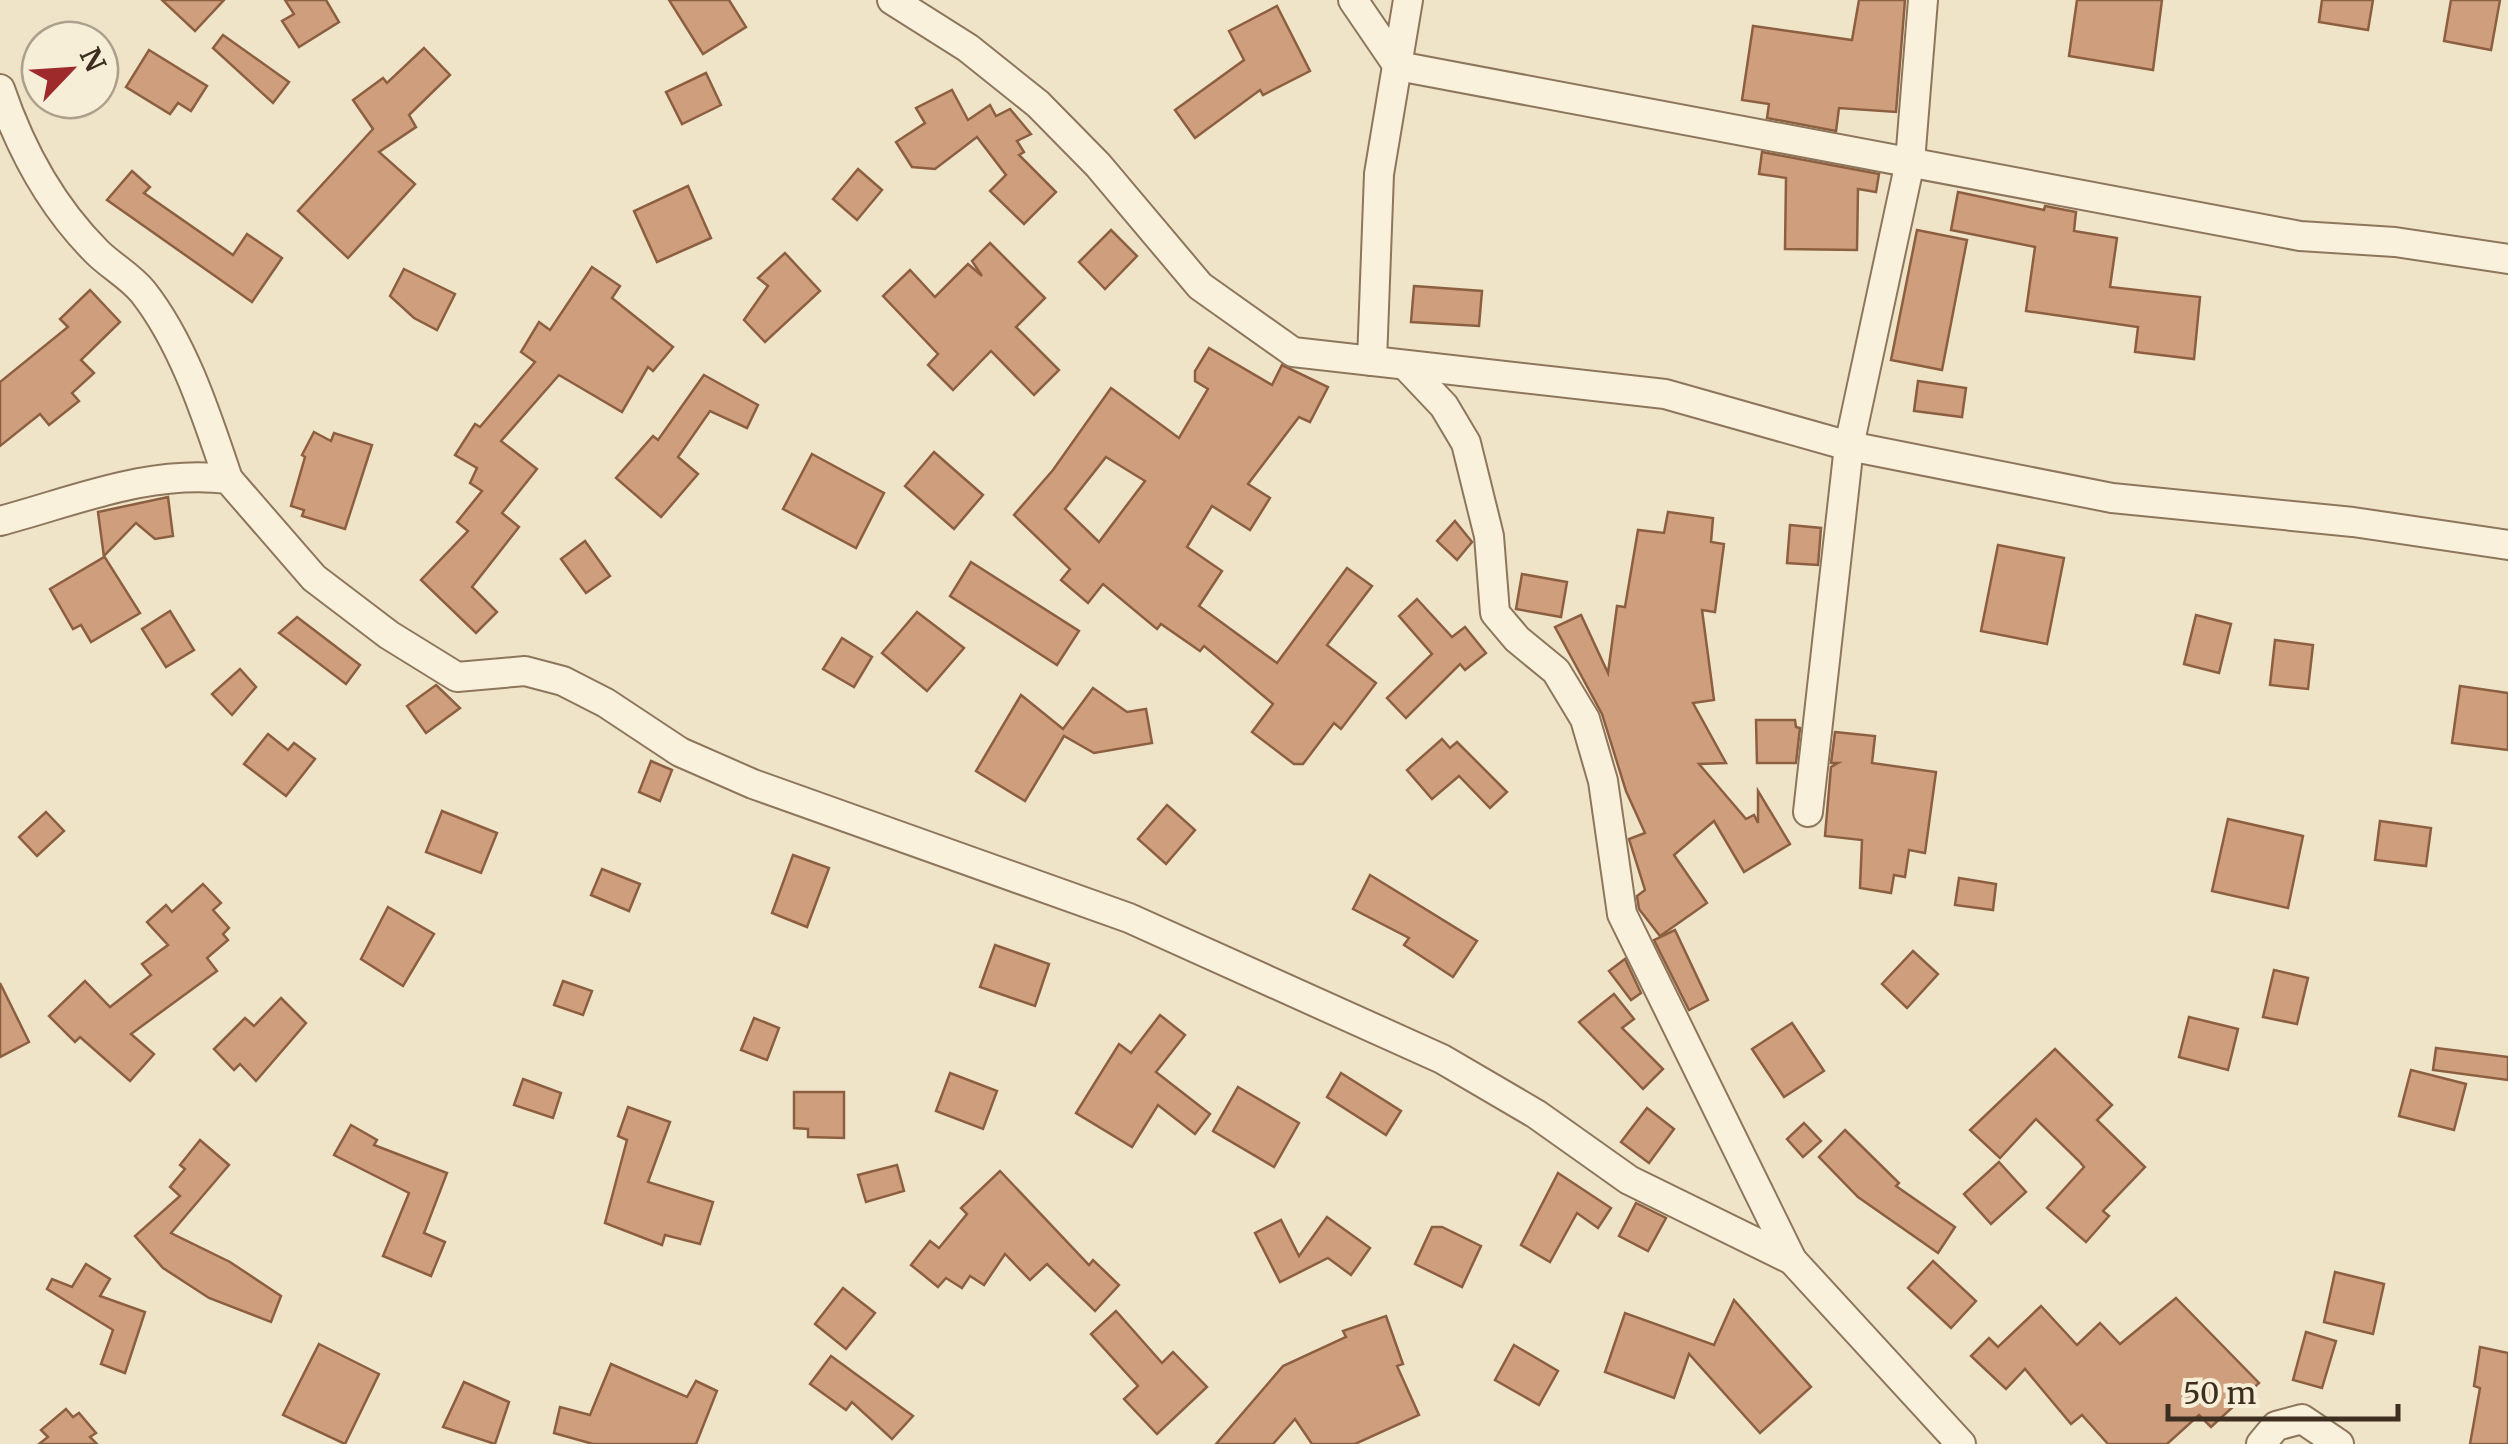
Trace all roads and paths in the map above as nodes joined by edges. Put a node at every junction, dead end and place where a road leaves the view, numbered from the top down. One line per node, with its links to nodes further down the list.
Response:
1 (892, 0): 9 (street)
2 (1353, 0): 5 (street)
3 (1408, 0): 5 (street)
4 (1923, 0): 7 (street)
5 (1398, 66): 7 (street); 9 (street)
6 (0, 89): 12 (street)
7 (1910, 162): 8 (street); 11 (street)
8 (2508, 260)
9 (1372, 361): 10 (street)
10 (1408, 368): 11 (street); 16 (street)
11 (1850, 446): 14 (street); 15 (street)
12 (228, 479): 13 (street); 16 (street)
13 (0, 521)
14 (2508, 545)
15 (1808, 812)
16 (1792, 1260): 17 (street)
17 (1961, 1444)
18 (2261, 1444): 19 (street)
19 (2339, 1444)

